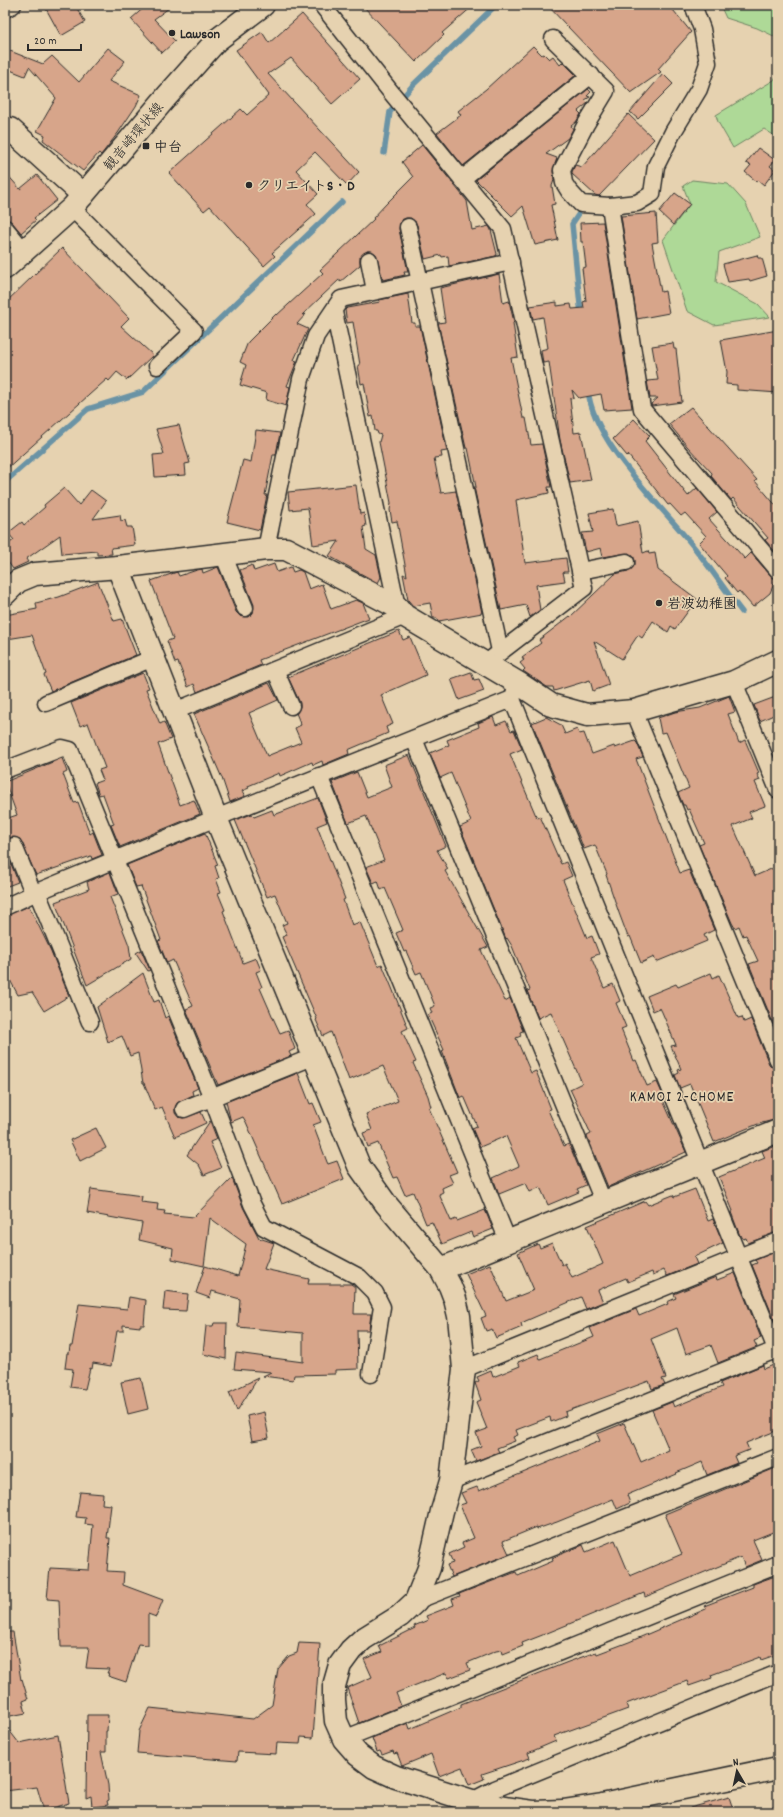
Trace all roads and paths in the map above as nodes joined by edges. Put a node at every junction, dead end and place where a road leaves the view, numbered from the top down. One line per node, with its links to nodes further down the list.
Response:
1 (13, 5): 5 (street)
2 (264, 5): 10 (street, 観音崎環状線)
3 (322, 5): 9 (street)
4 (694, 5): 11 (street)
5 (5, 10)
6 (553, 39): 7 (street)
7 (591, 75): 9 (street); 11 (street)
8 (5, 128): 10 (street)
9 (462, 179): 16 (street)
10 (78, 202): 14 (street, 観音崎環状線); 21 (street)
11 (610, 206): 26 (street)
12 (408, 227): 18 (street)
13 (5, 228): 14 (street)
14 (24, 251): 17 (street, 観音崎環状線)
15 (369, 260): 19 (street)
16 (511, 262): 18 (street); 27 (street)
17 (5, 268)
18 (420, 282): 19 (street); 31 (street)
19 (375, 291): 20 (street)
20 (334, 312): 22 (street); 30 (street)
21 (157, 366)
22 (266, 549): 23 (street); 30 (street)
23 (223, 554): 25 (street); 29 (street)
24 (626, 562): 27 (street)
25 (118, 567): 28 (street); 32 (street)
26 (778, 570)
27 (580, 571): 31 (street)
28 (5, 594)
29 (245, 608)
30 (401, 612): 31 (street); 34 (street)
31 (493, 657): 36 (street)
32 (153, 658): 37 (street); 39 (street)
33 (778, 660): 35 (street)
34 (275, 670): 38 (street); 39 (street)
35 (734, 682): 40 (street); 44 (street)
36 (515, 691): 40 (street); 41 (street); 56 (street)
37 (46, 704)
38 (291, 706)
39 (175, 711): 45 (street)
40 (634, 711): 52 (street)
41 (414, 739): 43 (street); 57 (street)
42 (6, 768): 47 (street)
43 (319, 776): 45 (street); 58 (street)
44 (778, 790)
45 (216, 818): 47 (street); 51 (street)
46 (14, 846): 48 (street)
47 (114, 860): 48 (street); 53 (street)
48 (37, 892): 49 (street); 50 (street)
49 (5, 907)
50 (90, 1022)
51 (315, 1056): 53 (street); 61 (street)
52 (778, 1060)
53 (212, 1098): 54 (street); 64 (street)
54 (184, 1110)
55 (778, 1131): 56 (street)
56 (700, 1162): 57 (street); 60 (street)
57 (603, 1201): 58 (street)
58 (508, 1241): 61 (street)
59 (778, 1241): 60 (street)
60 (738, 1257): 62 (street); 63 (street)
61 (441, 1269): 63 (street)
62 (777, 1351): 66 (street)
63 (464, 1369): 66 (street)
64 (372, 1374)
65 (778, 1456): 68 (street)
66 (452, 1481): 68 (street)
67 (778, 1564): 70 (street)
68 (416, 1601): 70 (street)
69 (778, 1673): 72 (street)
70 (344, 1739): 72 (street)
71 (778, 1768): 72 (street)
72 (472, 1801)

